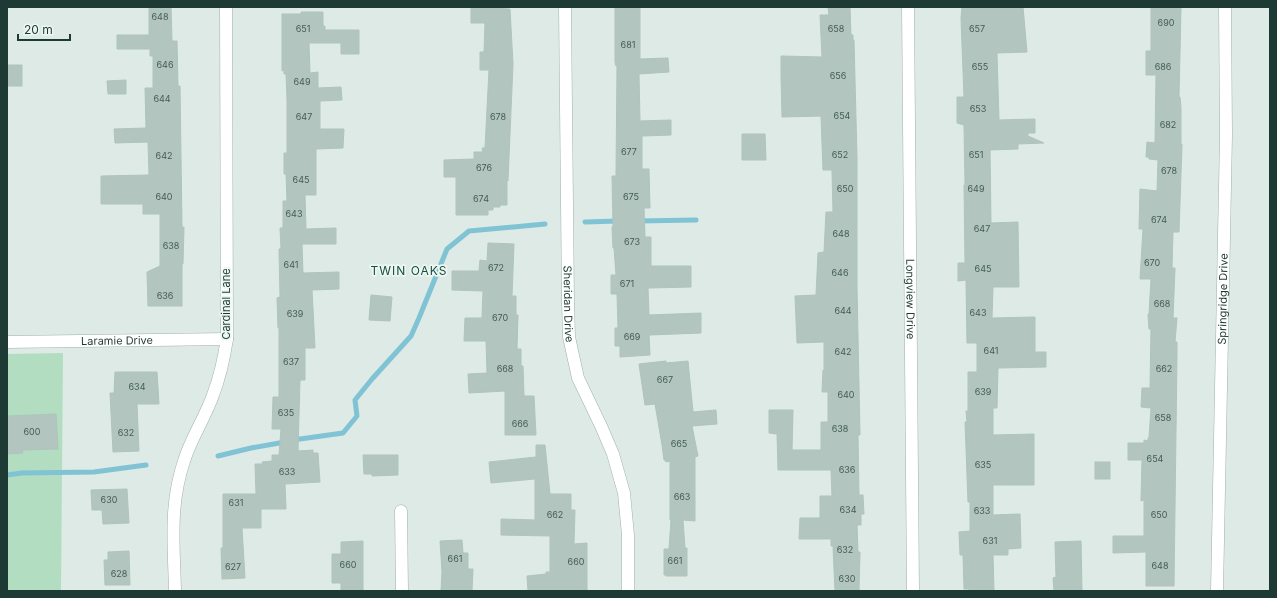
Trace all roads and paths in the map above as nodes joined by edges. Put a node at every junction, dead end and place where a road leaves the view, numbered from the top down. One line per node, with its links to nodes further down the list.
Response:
1 (226, 7): 5 (street, Cardinal Lane)
2 (565, 7): 10 (street, Sheridan Drive)
3 (908, 7): 11 (street, Longview Drive)
4 (1225, 7): 12 (street, Springridge Drive)
5 (227, 339): 6 (street, Laramie Drive); 8 (street, Cardinal Lane)
6 (7, 342)
7 (401, 511): 9 (street)
8 (175, 591)
9 (402, 591)
10 (628, 591)
11 (913, 591)
12 (1217, 591)

